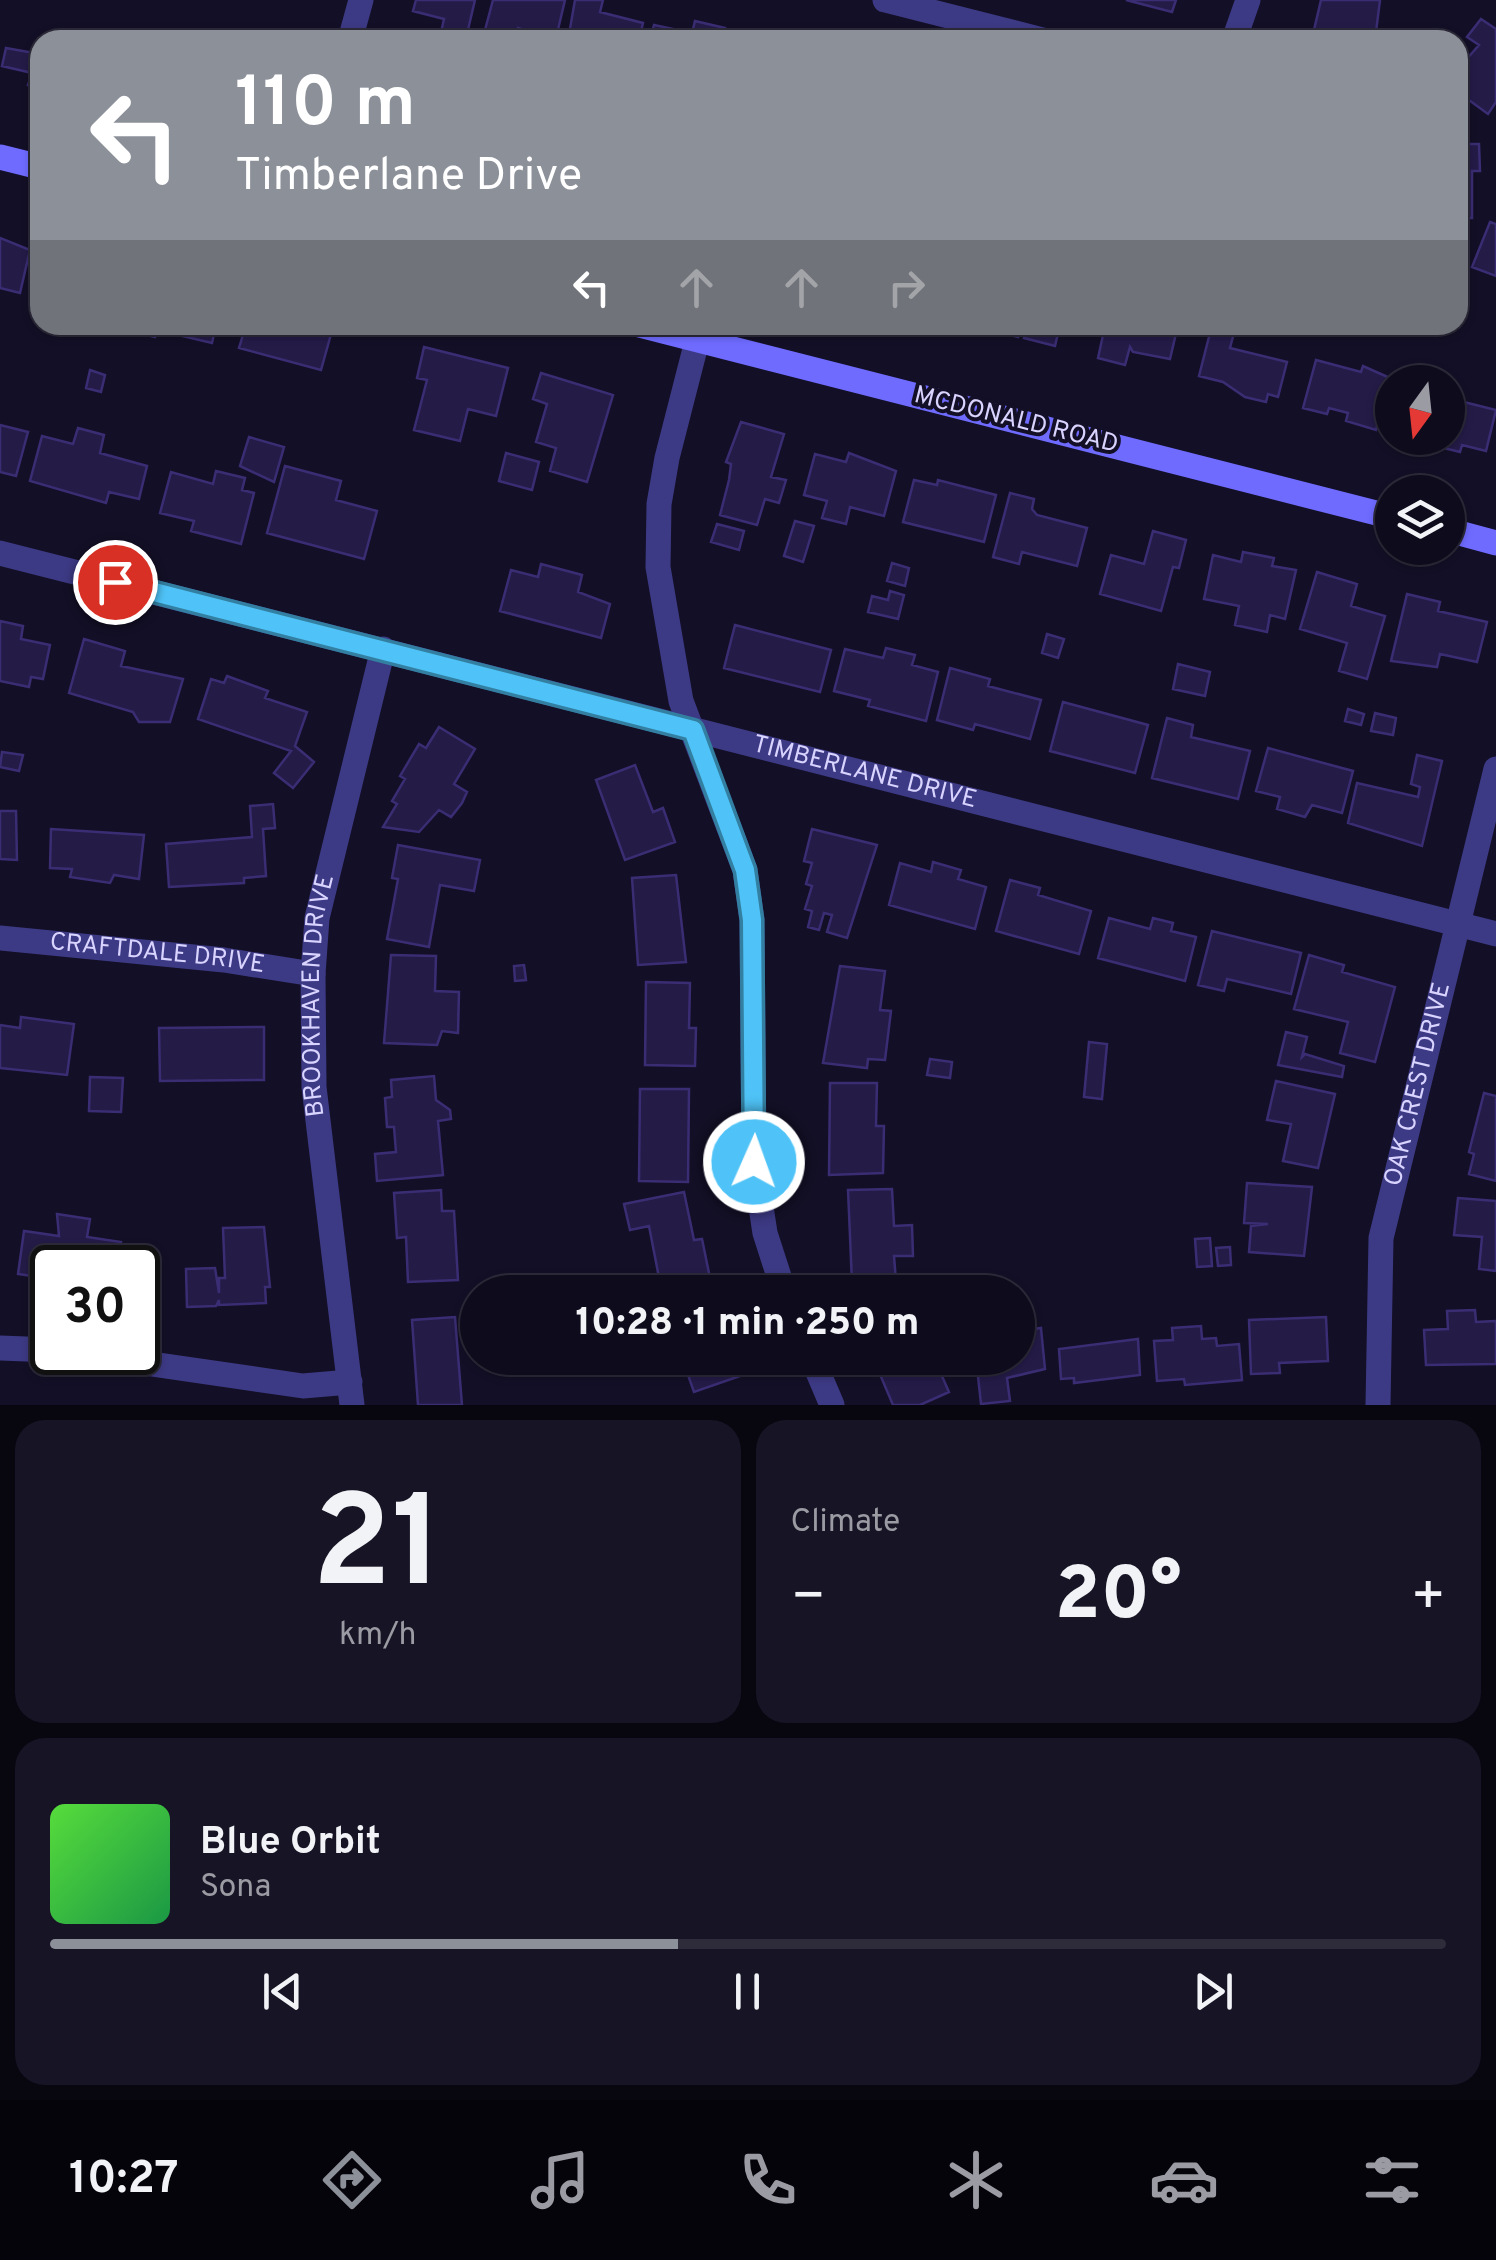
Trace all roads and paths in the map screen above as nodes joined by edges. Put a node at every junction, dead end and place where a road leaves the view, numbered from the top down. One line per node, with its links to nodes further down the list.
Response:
1 (360, 0): 4 (street)
2 (885, 0): 5 (street)
3 (1248, 0): 6 (street)
4 (352, 30)
5 (1004, 30)
6 (1238, 30)
7 (0, 156): 8 (street)
8 (30, 164)
9 (675, 335): 10 (street, MCDONALD ROAD)
10 (697, 341): 11 (street, MCDONALD ROAD); 16 (street)
11 (1375, 512)
12 (1465, 535): 13 (street)
13 (1496, 543)
14 (0, 553): 15 (street, TIMBERLANE DRIVE)
15 (383, 650): 16 (street, TIMBERLANE DRIVE); 21 (street, BROOKHAVEN DRIVE)
16 (693, 730): 18 (street, TIMBERLANE DRIVE); 22 (street)
17 (1496, 769): 18 (street, OAK CREST DRIVE)
18 (1458, 925): 19 (street, TIMBERLANE DRIVE); 29 (street, OAK CREST DRIVE)
19 (1496, 934)
20 (0, 938): 21 (street, CRAFTDALE DRIVE)
21 (312, 974): 27 (street, BROOKHAVEN DRIVE)
22 (779, 1275)
23 (0, 1348): 24 (street)
24 (30, 1349)
25 (160, 1365): 27 (street)
26 (819, 1375): 28 (street)
27 (351, 1394)
28 (832, 1405)
29 (1378, 1405)

